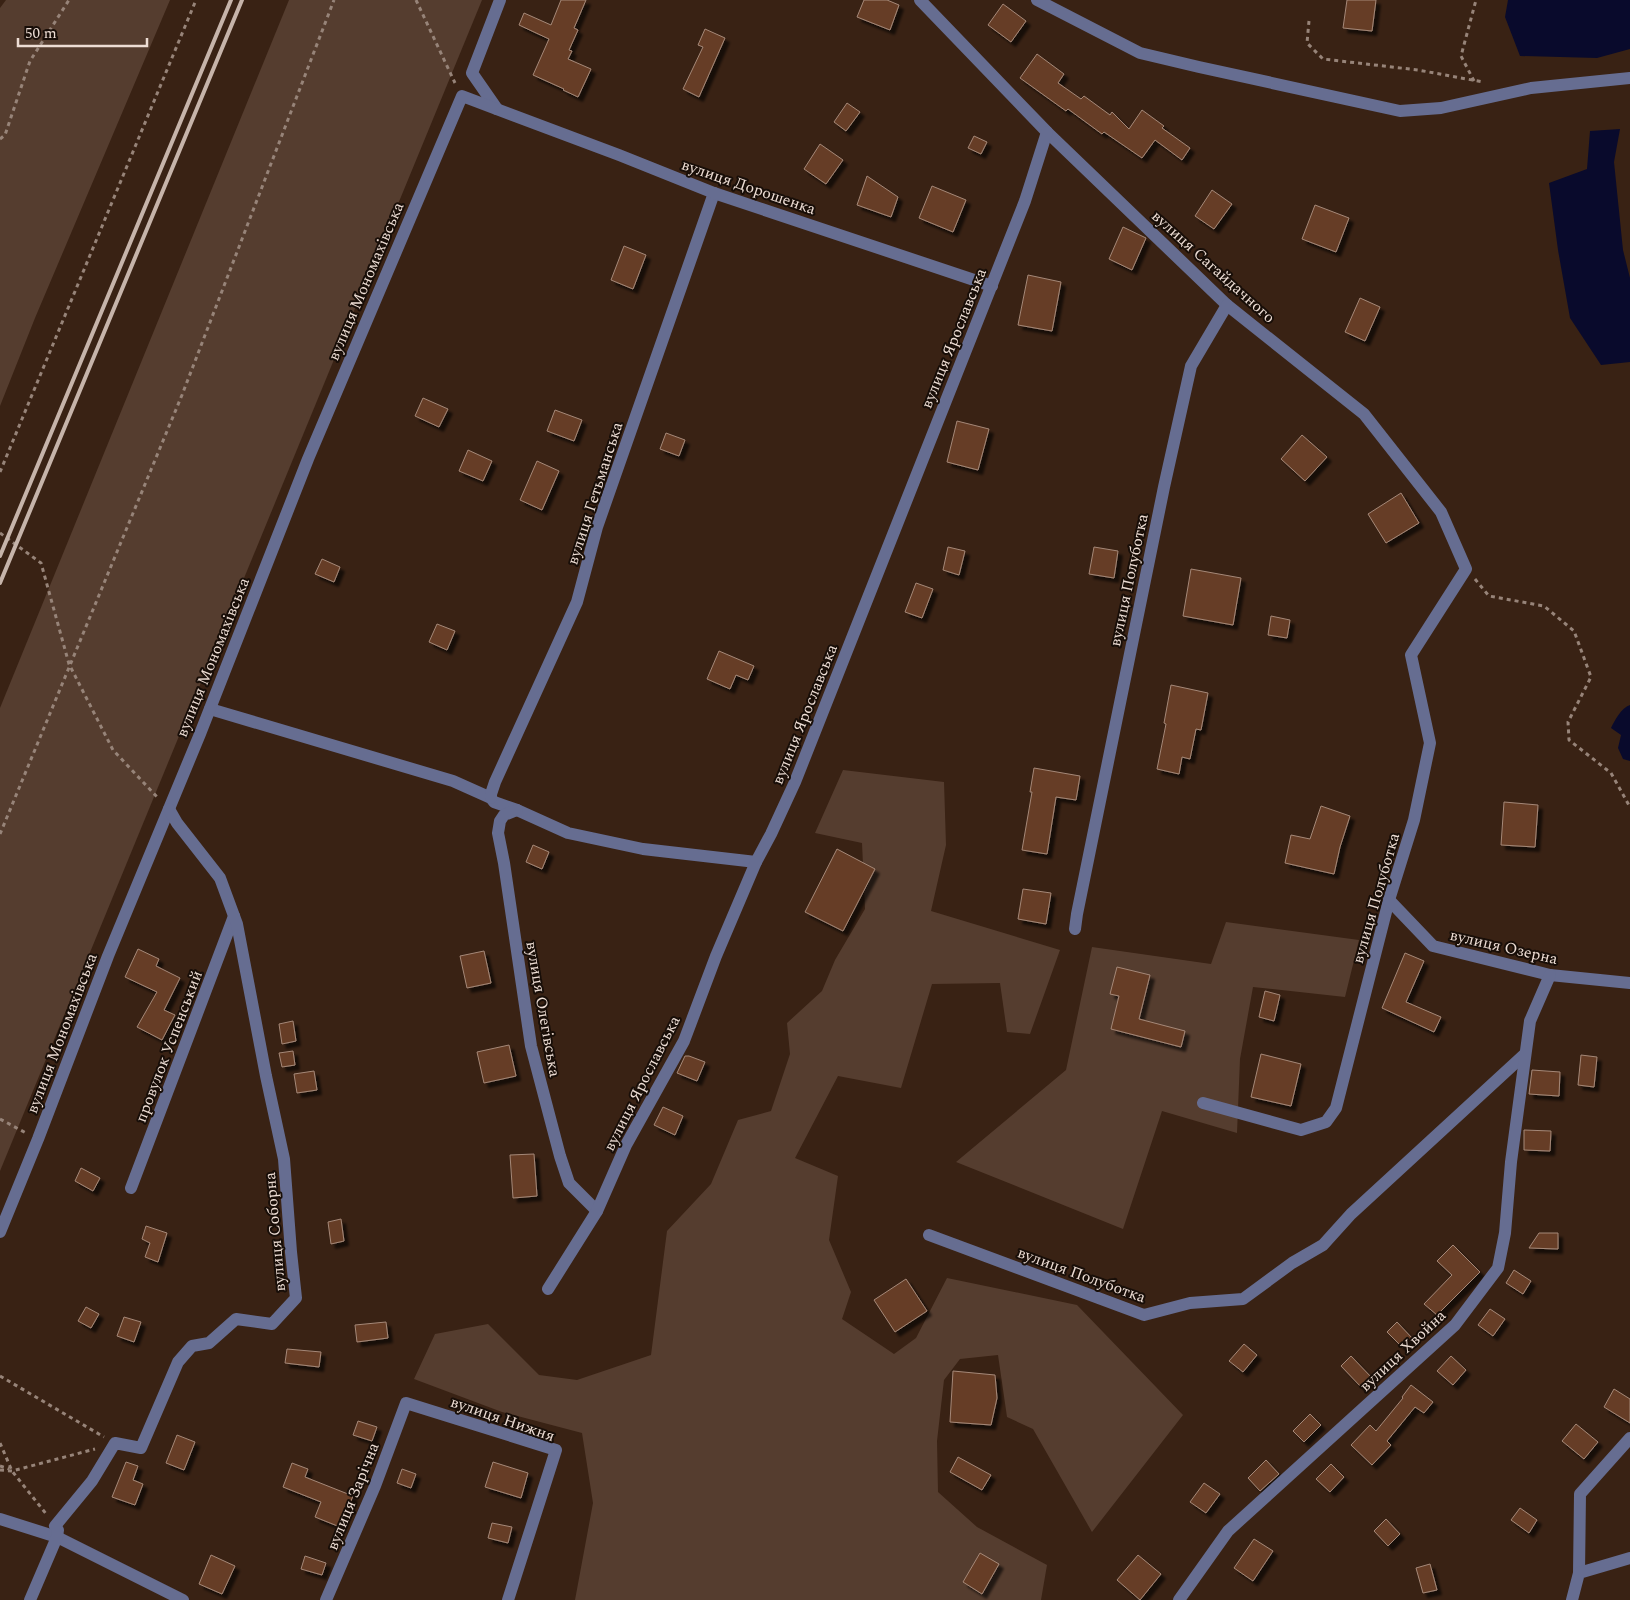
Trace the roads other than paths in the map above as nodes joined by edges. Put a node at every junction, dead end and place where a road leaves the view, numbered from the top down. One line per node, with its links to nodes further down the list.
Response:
1 (500, 0): 6 (street)
2 (920, 0): 7 (street, вулиця Сагайдачного)
3 (1037, 0): 4 (street)
4 (1630, 78)
5 (462, 96): 6 (street, вулиця Дорошенка); 12 (street, вулиця Мономахівська)
6 (497, 109): 8 (street, вулиця Дорошенка)
7 (1048, 132): 9 (street, вулиця Ярославська); 10 (street, вулиця Сагайдачного)
8 (714, 193): 9 (street, вулиця Дорошенка); 13 (street, вулиця Гетьманська)
9 (992, 286): 16 (street, вулиця Ярославська)
10 (1227, 305): 11 (street, вулиця Сагайдачного); 19 (street, вулиця Полуботка)
11 (1466, 569): 17 (street, вулиця Полуботка)
12 (210, 709): 13 (street); 14 (street, вулиця Мономахівська)
13 (491, 798): 15 (street)
14 (169, 809): 18 (street, вулиця Соборна); 26 (street, вулиця Мономахівська)
15 (517, 810): 16 (street); 25 (street, вулиця Олегівська)
16 (756, 862): 25 (street, вулиця Ярославська)
17 (1389, 900): 20 (street, вулиця Озерна); 23 (street, вулиця Полуботка)
18 (234, 916): 24 (street, провулок Успенський); 32 (street, вулиця Соборна)
19 (1075, 929)
20 (1550, 975): 21 (street, вулиця Озерна); 22 (street, вулиця Хвойна)
21 (1630, 983)
22 (1524, 1056): 27 (street, вулиця Полуботка); 39 (street, вулиця Хвойна)
23 (1203, 1104)
24 (131, 1188)
25 (597, 1211): 28 (street, вулиця Ярославська)
26 (0, 1232)
27 (929, 1235)
28 (548, 1289)
29 (406, 1403): 37 (street, вулиця Зарічна); 38 (street, вулиця Нижня)
30 (1630, 1438): 34 (street)
31 (0, 1519): 32 (street)
32 (56, 1531): 35 (street); 36 (street)
33 (1630, 1558): 34 (street)
34 (1579, 1573): 40 (street)
35 (30, 1600)
36 (183, 1600)
37 (326, 1600)
38 (508, 1600)
39 (1179, 1600)
40 (1572, 1600)

